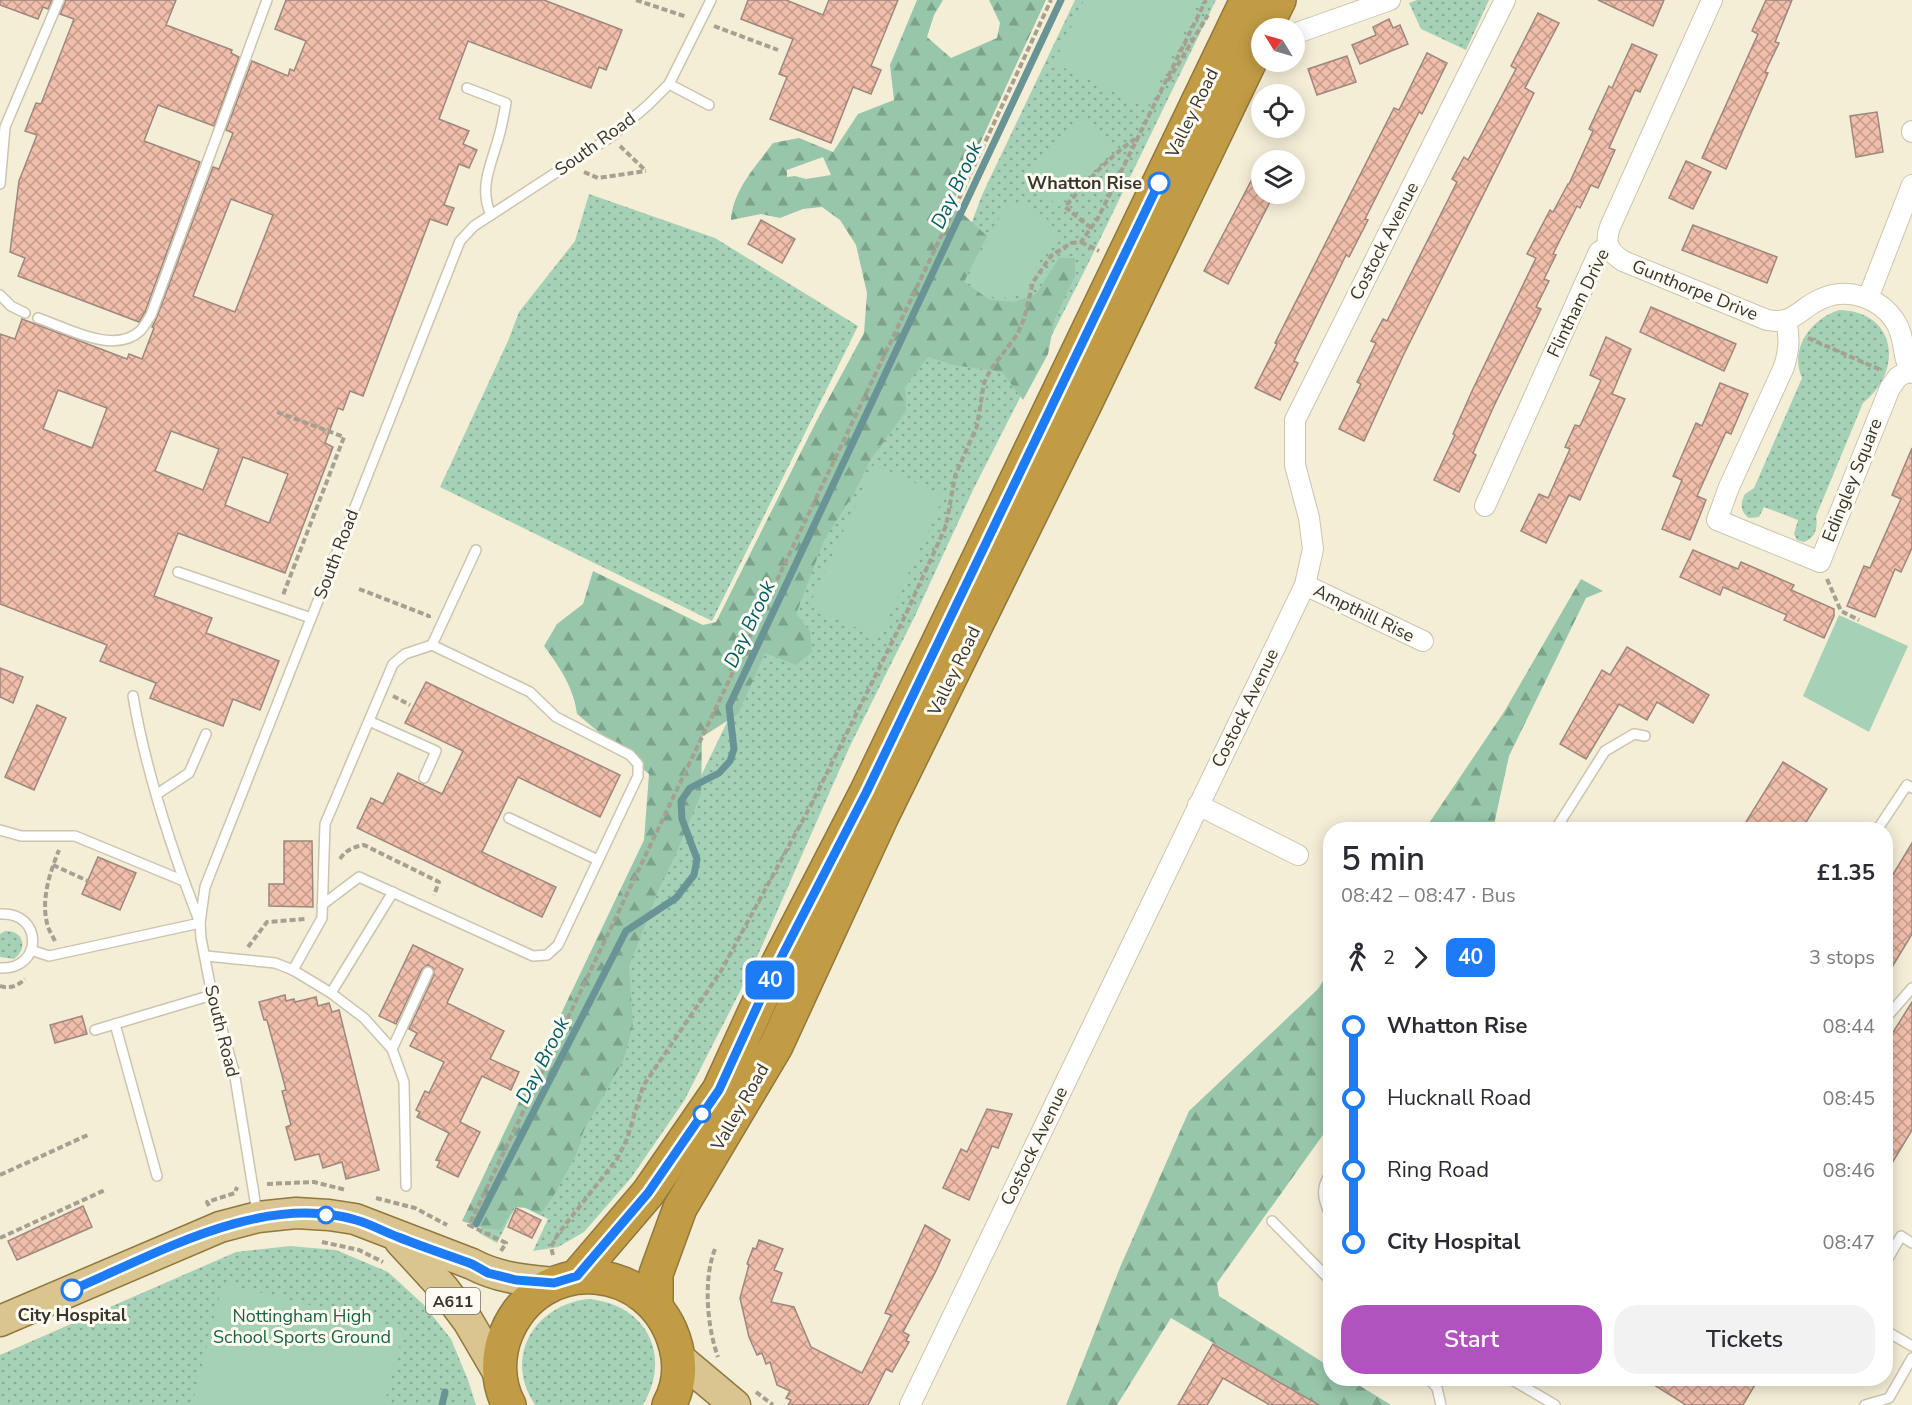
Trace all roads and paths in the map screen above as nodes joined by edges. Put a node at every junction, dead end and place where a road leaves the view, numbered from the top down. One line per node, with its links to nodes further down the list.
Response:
1 (60, 0): 22 (lane)
2 (267, 0): 32 (lane)
3 (636, 0): 11 (path)
4 (711, 0): 11 (lane, South Road)
5 (1051, 0): 100 (path)
6 (1206, 0): 18 (path)
7 (1279, 0): 12 (highway, Valley Road)
8 (1390, 0): 13 (street)
9 (1505, 0): 40 (street, Costock Avenue)
10 (1712, 0): 27 (street, Flintham Drive)
11 (700, 22): 14 (path); 15 (lane, South Road)
12 (1249, 25): 18 (path); 101 (highway, Valley Road); 103 (highway, Valley Road)
13 (1305, 30)
14 (778, 50)
15 (669, 84): 17 (lane); 24 (lane, South Road)
16 (467, 88): 24 (lane)
17 (709, 105)
18 (1152, 107): 19 (path)
19 (1136, 138): 25 (path); 25 (path)
20 (626, 153): 21 (path)
21 (588, 174)
22 (0, 184)
23 (1912, 185): 30 (street)
24 (491, 214): 43 (lane, South Road)
25 (1091, 228): 26 (path)
26 (1081, 242): 28 (path); 101 (path)
27 (1608, 246): 33 (street, Gunthorpe Drive); 36 (street, Flintham Drive)
28 (1105, 254)
29 (0, 295): 31 (lane)
30 (1868, 298): 33 (street); 34 (street)
31 (25, 313)
32 (38, 318)
33 (1788, 330): 34 (path); 38 (street, Edingley Square)
34 (1907, 374): 38 (street, Edingley Square)
35 (277, 412): 42 (path)
36 (1485, 506)
37 (476, 550): 46 (lane)
38 (1820, 562): 44 (path)
39 (178, 572): 42 (lane)
40 (1305, 585): 45 (street, Ampthill Rise); 55 (street, Costock Avenue)
41 (359, 589): 47 (path)
42 (279, 606): 43 (lane)
43 (311, 618): 72 (lane, South Road)
44 (1859, 620)
45 (1423, 641)
46 (432, 645): 47 (lane); 62 (lane)
47 (405, 654): 49 (lane)
48 (133, 696): 54 (lane)
49 (369, 721): 52 (lane); 64 (lane)
50 (206, 734): 54 (lane)
51 (1645, 736): 57 (lane)
52 (424, 778)
53 (1912, 788): 58 (lane)
54 (157, 794): 66 (lane)
55 (1198, 805): 61 (street); 117 (street, Costock Avenue)
56 (509, 818): 62 (lane)
57 (1560, 822)
58 (1882, 822)
59 (0, 830): 60 (lane)
60 (65, 836): 63 (path); 66 (lane)
61 (1298, 855)
62 (598, 860): 69 (lane)
63 (53, 865): 65 (path); 74 (path)
64 (323, 873): 68 (lane); 69 (path)
65 (88, 881)
66 (184, 881): 72 (lane)
67 (393, 892): 68 (lane); 69 (lane); 81 (lane)
68 (322, 905): 71 (lane)
69 (429, 909)
70 (0, 914): 73 (lane)
71 (322, 918): 76 (path); 78 (lane)
72 (200, 923): 74 (lane); 75 (lane, South Road)
73 (31, 950): 74 (lane); 77 (lane)
74 (61, 954)
75 (206, 956): 76 (lane); 82 (lane, South Road)
76 (238, 959): 78 (lane)
77 (0, 968)
78 (293, 970): 81 (lane)
79 (428, 972): 86 (lane)
80 (1912, 988): 83 (lane)
81 (331, 993): 86 (lane)
82 (212, 995): 84 (lane); 92 (lane, South Road)
83 (1893, 1010)
84 (115, 1024): 85 (lane); 89 (lane)
85 (95, 1030)
86 (392, 1048): 90 (lane)
87 (90, 1134): 88 (path)
88 (0, 1175)
89 (158, 1176)
90 (406, 1186)
91 (105, 1190): 94 (path)
92 (258, 1217): 97 (main road, A611); 104 (main road, A611)
93 (1272, 1221): 102 (lane)
94 (0, 1238)
95 (321, 1242): 97 (path)
96 (1912, 1243): 99 (lane)
97 (386, 1244): 101 (main road, A611); 110 (main road, A611)
98 (715, 1249): 109 (path)
99 (1893, 1250)
100 (499, 1254)
101 (561, 1271): 103 (highway); 110 (highway, Valley Road)
102 (1323, 1273)
103 (656, 1305): 107 (highway)
104 (0, 1321)
105 (1893, 1335): 106 (lane)
106 (1912, 1346)
107 (679, 1358): 113 (main road); 115 (highway)
108 (1912, 1358): 120 (lane)
109 (721, 1363)
110 (500, 1374): 114 (highway, Valley Road)
111 (1435, 1386): 118 (lane)
112 (1523, 1386): 119 (lane)
113 (743, 1396): 116 (path)
114 (509, 1405)
115 (669, 1405)
116 (773, 1405)
117 (910, 1405)
118 (1441, 1405)
119 (1555, 1405)
120 (1864, 1405)

